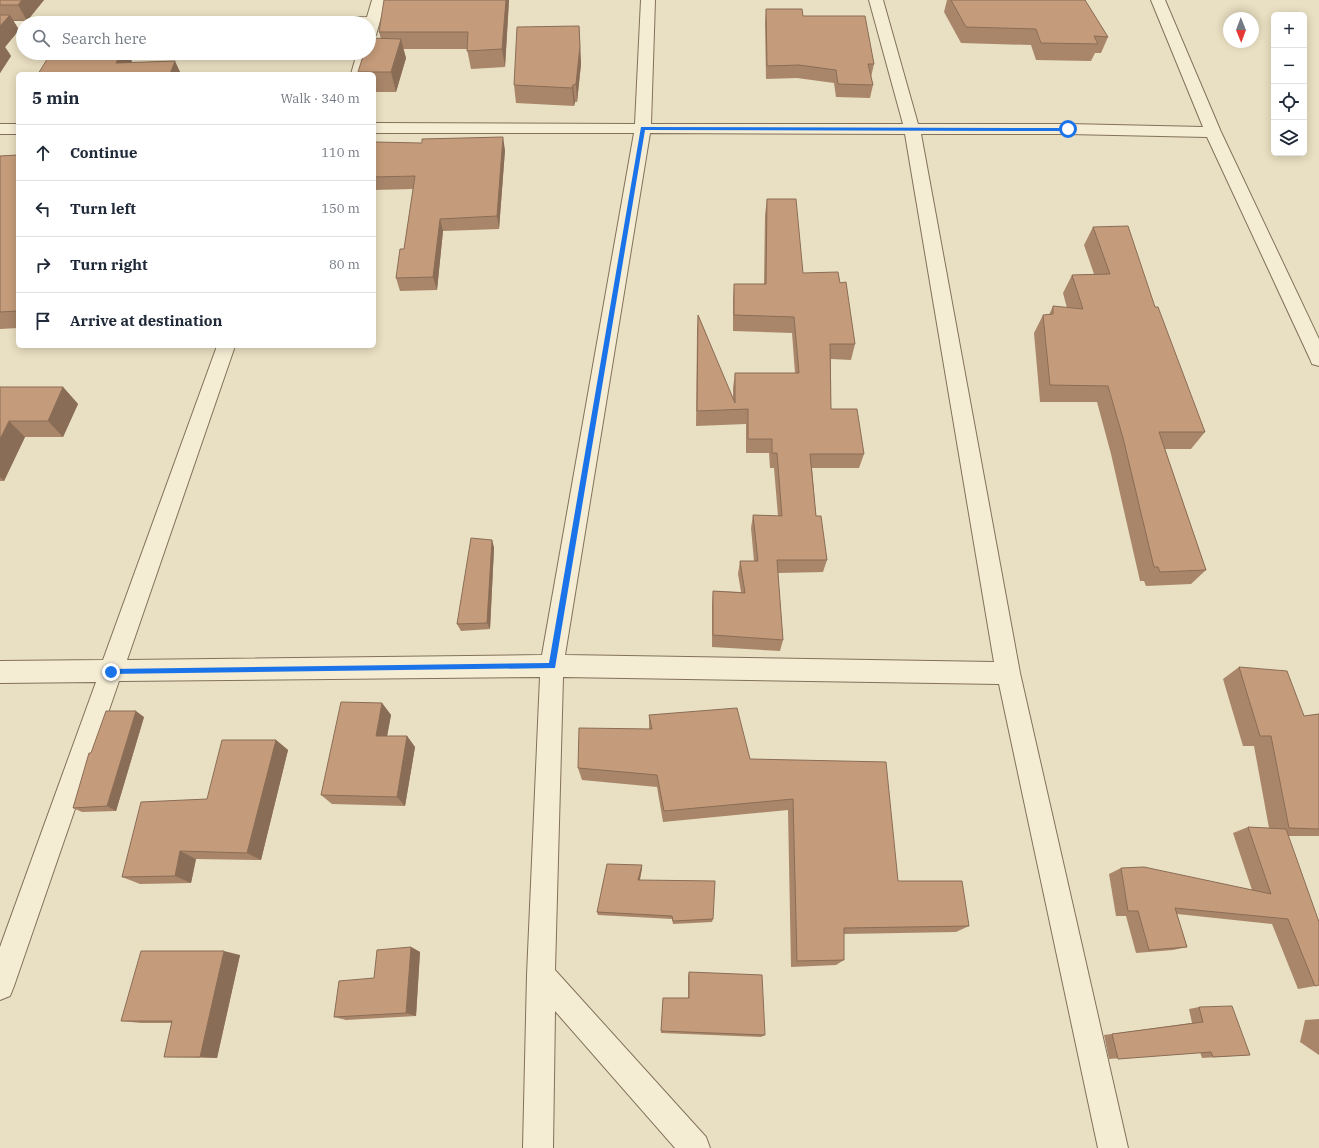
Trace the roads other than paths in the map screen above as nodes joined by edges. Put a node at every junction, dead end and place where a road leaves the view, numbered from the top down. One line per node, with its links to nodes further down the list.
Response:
1 (379, 0): 5 (street)
2 (648, 0): 11 (street)
3 (876, 0): 12 (street)
4 (1158, 0): 13 (street)
5 (374, 16)
6 (0, 25): 7 (street)
7 (16, 25)
8 (362, 60): 9 (street)
9 (359, 72)
10 (376, 128): 11 (street)
11 (643, 128): 12 (street); 16 (street)
12 (912, 129): 13 (street); 19 (street)
13 (1213, 132): 15 (street)
14 (225, 348): 18 (street)
15 (1319, 359)
16 (552, 666): 18 (street); 19 (street); 20 (street)
17 (0, 672): 18 (street)
18 (111, 672): 21 (street)
19 (1008, 673): 24 (street)
20 (541, 975): 22 (street); 23 (street)
21 (0, 986)
22 (538, 1148)
23 (696, 1148)
24 (1113, 1148)

